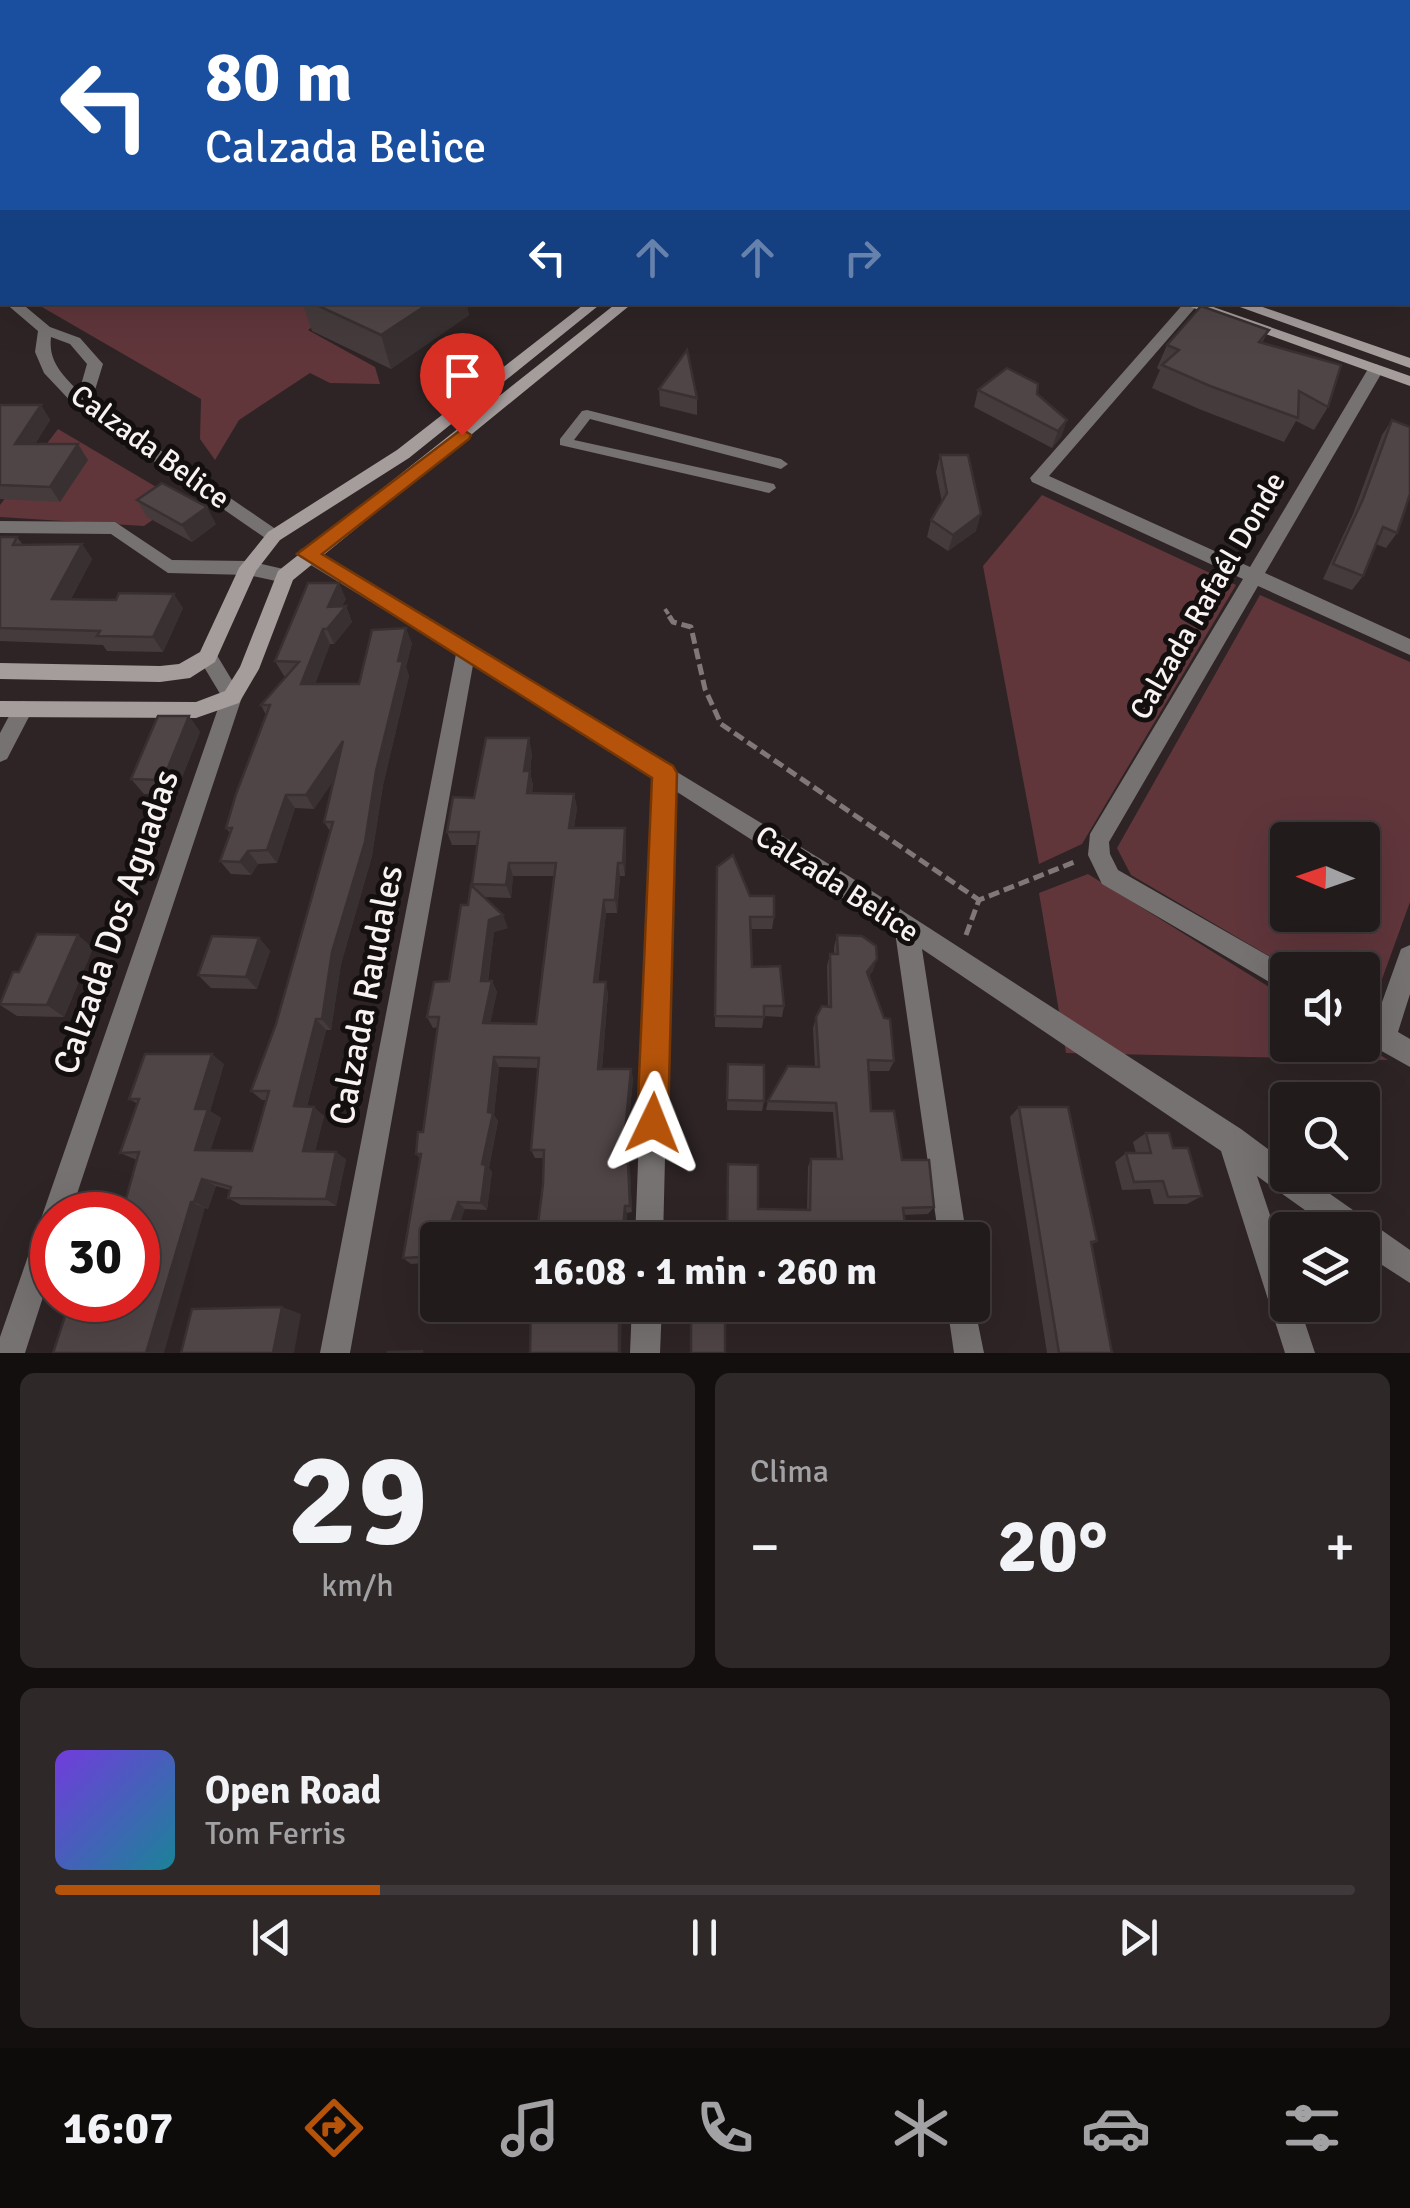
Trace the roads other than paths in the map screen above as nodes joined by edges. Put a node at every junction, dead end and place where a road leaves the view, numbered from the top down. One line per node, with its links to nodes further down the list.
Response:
1 (14, 305): 7 (street)
2 (592, 305): 15 (main road)
3 (623, 305): 16 (main road)
4 (1187, 305): 19 (street)
5 (1195, 305): 9 (main road)
6 (1242, 305): 8 (main road)
7 (45, 330): 11 (street, Calzada Belice); 11 (street)
8 (1410, 363)
9 (1376, 369): 10 (main road); 19 (street, Calzada Rafaél Donde)
10 (1410, 381)
11 (83, 405): 15 (street, Calzada Belice)
12 (781, 464): 13 (street)
13 (769, 488)
14 (0, 526): 17 (street)
15 (274, 536): 17 (main road)
16 (307, 554): 18 (main road); 21 (street, Calzada Belice)
17 (253, 560): 18 (street); 22 (main road)
18 (284, 576): 24 (main road)
19 (1255, 578): 20 (street); 31 (street, Calzada Rafaél Donde)
20 (1410, 647)
21 (466, 650): 28 (street, Calzada Belice); 46 (street, Calzada Raudales)
22 (208, 657): 23 (main road); 24 (street)
23 (0, 672)
24 (232, 697): 26 (main road); 36 (street, Calzada Dos Aguadas)
25 (0, 709): 26 (main road)
26 (23, 709): 27 (street)
27 (0, 754)
28 (664, 773): 29 (street, Calzada Belice); 38 (street)
29 (907, 929): 35 (street, Calzada Belice); 39 (street)
30 (1410, 957): 32 (street)
31 (1270, 970)
32 (1380, 1017)
33 (1380, 1035): 34 (street)
34 (1410, 1054)
35 (1231, 1140): 37 (street, Calzada Belice); 49 (street)
36 (64, 1192)
37 (1332, 1212)
38 (650, 1222)
39 (950, 1222)
40 (1380, 1246): 41 (street, Calzada Belice)
41 (1410, 1268)
42 (30, 1293): 45 (street)
43 (646, 1322): 47 (street)
44 (965, 1322): 48 (street)
45 (10, 1353)
46 (335, 1353)
47 (645, 1353)
48 (970, 1353)
49 (1300, 1353)

